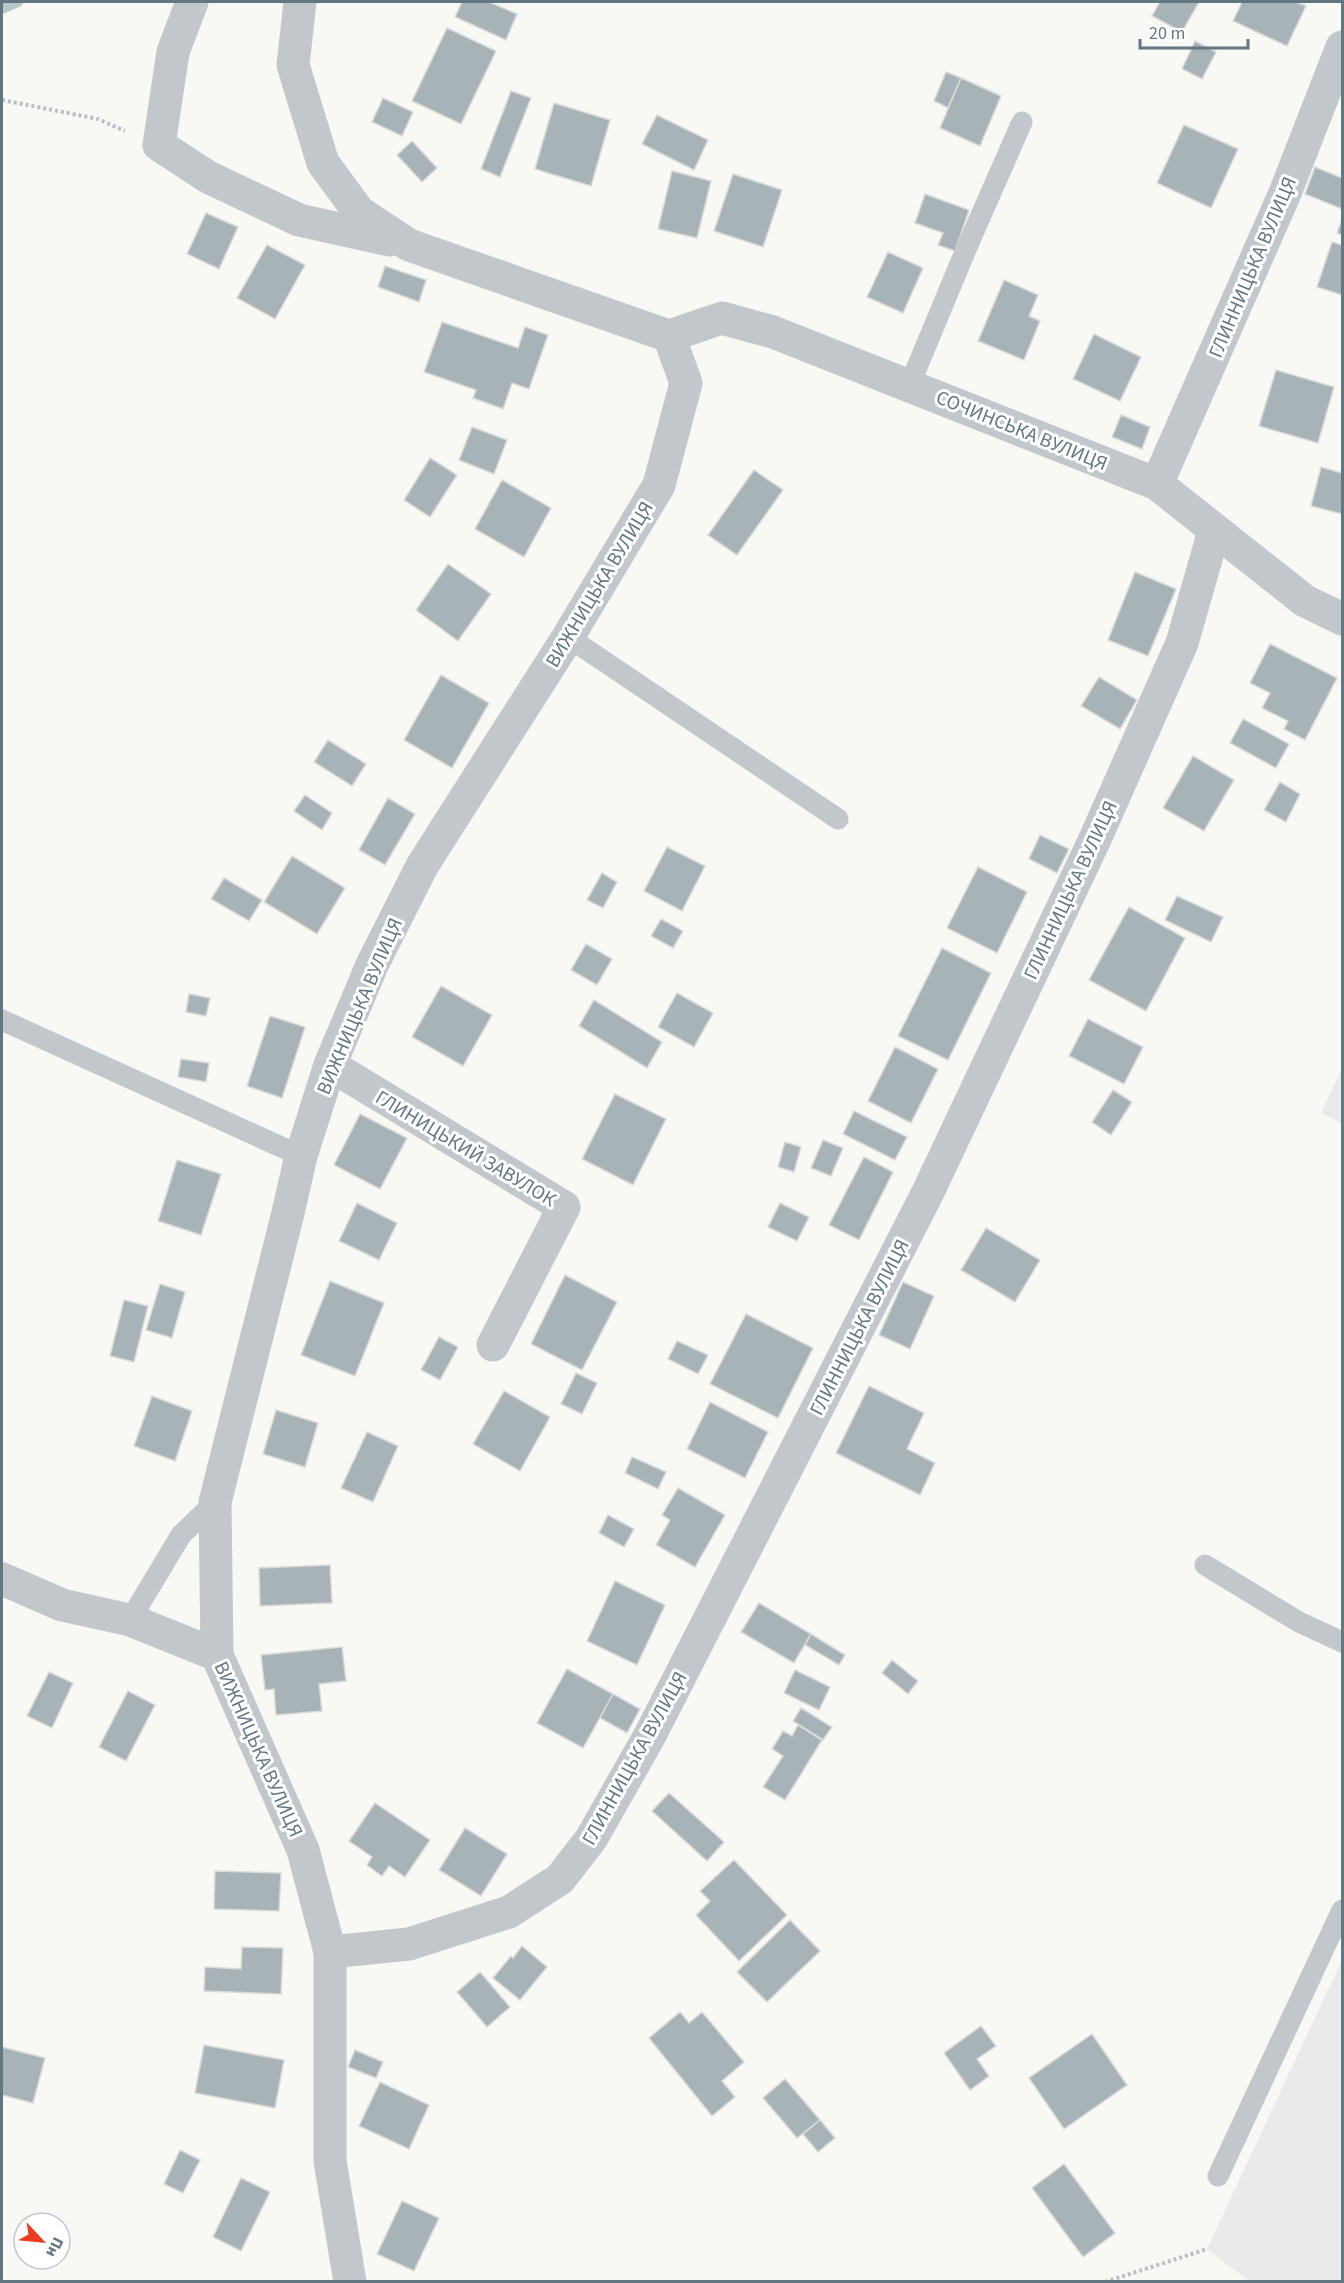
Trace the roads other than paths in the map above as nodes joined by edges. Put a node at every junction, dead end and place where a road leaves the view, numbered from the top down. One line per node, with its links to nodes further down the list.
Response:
1 (192, 2): 5 (street)
2 (300, 2): 5 (street)
3 (1342, 47): 8 (street, ГЛИННИЦЬКА ВУЛИЦЯ)
4 (1022, 122): 7 (lane)
5 (408, 245): 6 (street)
6 (669, 336): 7 (street, СОЧИНСЬКА ВУЛИЦЯ); 11 (street, ВИЖНИЦЬКА ВУЛИЦЯ)
7 (910, 384): 8 (street, СОЧИНСЬКА ВУЛИЦЯ)
8 (1157, 484): 9 (street, СОЧИНСЬКА ВУЛИЦЯ)
9 (1214, 531): 10 (street, СОЧИНСЬКА ВУЛИЦЯ); 24 (street, ГЛИННИЦЬКА ВУЛИЦЯ)
10 (1342, 619)
11 (568, 637): 12 (lane); 14 (street, ВИЖНИЦЬКА ВУЛИЦЯ)
12 (838, 819)
13 (2, 1020): 15 (lane)
14 (330, 1065): 15 (street, ВИЖНИЦЬКА ВУЛИЦЯ); 16 (street, ГЛИНИЦЬКИЙ ЗАВУЛОК)
15 (301, 1156): 17 (street, ВИЖНИЦЬКА ВУЛИЦЯ)
16 (493, 1345)
17 (215, 1502): 20 (lane); 22 (street, ВИЖНИЦЬКА ВУЛИЦЯ)
18 (1205, 1565): 21 (lane)
19 (7, 1586): 20 (street)
20 (130, 1620): 22 (street)
21 (1342, 1642)
22 (217, 1654): 24 (street, ВИЖНИЦЬКА ВУЛИЦЯ)
23 (1342, 1910): 25 (lane)
24 (330, 1952): 26 (street, ВИЖНИЦЬКА ВУЛИЦЯ)
25 (1218, 2176)
26 (350, 2282)

